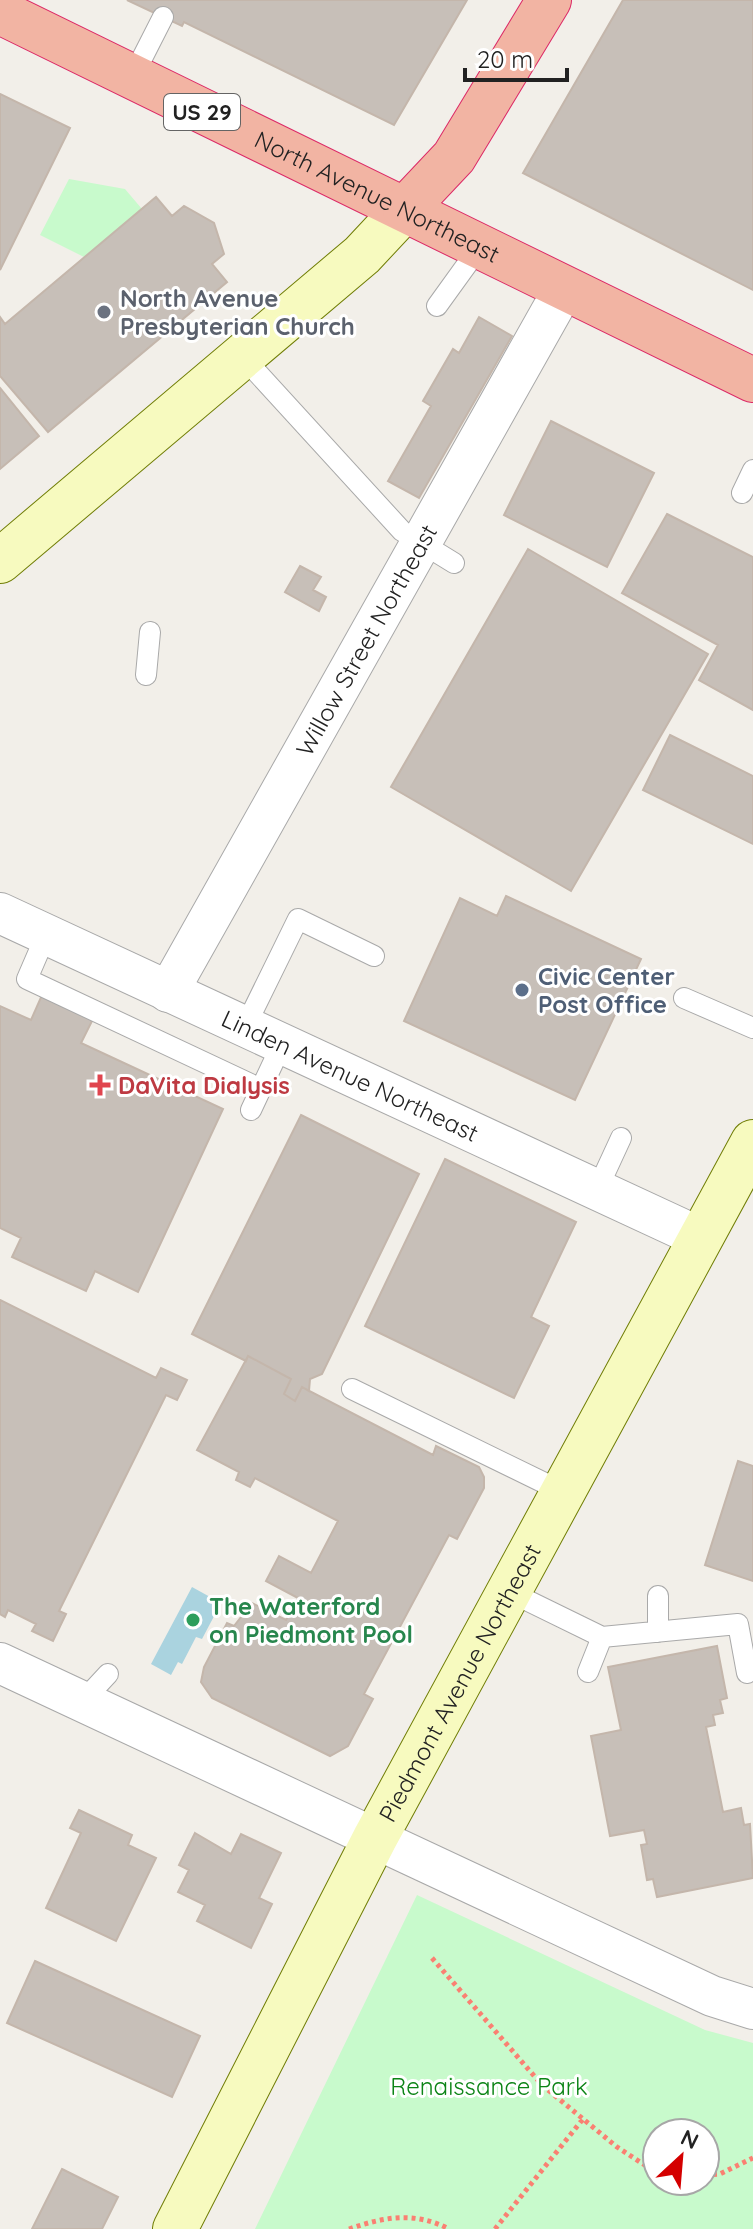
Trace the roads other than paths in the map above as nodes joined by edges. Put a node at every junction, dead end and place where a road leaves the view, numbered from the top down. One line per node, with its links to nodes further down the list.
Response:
1 (549, 0): 5 (highway)
2 (0, 12): 4 (highway, North Avenue Northeast / US 29)
3 (163, 17): 4 (lane)
4 (132, 78): 5 (highway, North Avenue Northeast / US 29)
5 (405, 209): 6 (highway, North Avenue Northeast / US 29); 9 (main road)
6 (481, 245): 7 (highway, North Avenue Northeast / US 29); 8 (lane)
7 (565, 287): 10 (highway, North Avenue Northeast / US 29); 13 (street, Willow Street Northeast)
8 (437, 306)
9 (242, 356): 13 (lane); 14 (main road)
10 (753, 380)
11 (753, 470): 12 (lane)
12 (742, 493)
13 (437, 553): 20 (street, Willow Street Northeast)
14 (0, 561)
15 (150, 632): 16 (lane)
16 (146, 675)
17 (0, 913): 18 (street, Linden Avenue Northeast)
18 (46, 935): 20 (street, Linden Avenue Northeast); 25 (lane)
19 (374, 956): 22 (lane)
20 (168, 992): 22 (street, Linden Avenue Northeast)
21 (684, 998): 23 (lane)
22 (245, 1027): 24 (street, Linden Avenue Northeast)
23 (753, 1028)
24 (282, 1044): 25 (lane); 29 (street, Linden Avenue Northeast)
25 (261, 1089): 26 (lane)
26 (251, 1110)
27 (621, 1138): 29 (lane)
28 (749, 1157): 30 (main road, Piedmont Avenue Northeast)
29 (597, 1190): 30 (street, Linden Avenue Northeast)
30 (701, 1238): 32 (main road, Piedmont Avenue Northeast)
31 (352, 1389): 32 (lane)
32 (565, 1493): 33 (main road, Piedmont Avenue Northeast)
33 (510, 1592): 36 (lane); 40 (main road, Piedmont Avenue Northeast)
34 (658, 1596): 35 (lane)
35 (658, 1632): 36 (lane); 39 (lane)
36 (602, 1637): 38 (lane)
37 (0, 1663): 40 (street)
38 (588, 1672)
39 (747, 1673)
40 (375, 1838): 41 (street); 42 (main road, Piedmont Avenue Northeast)
41 (753, 2009)
42 (175, 2229)

